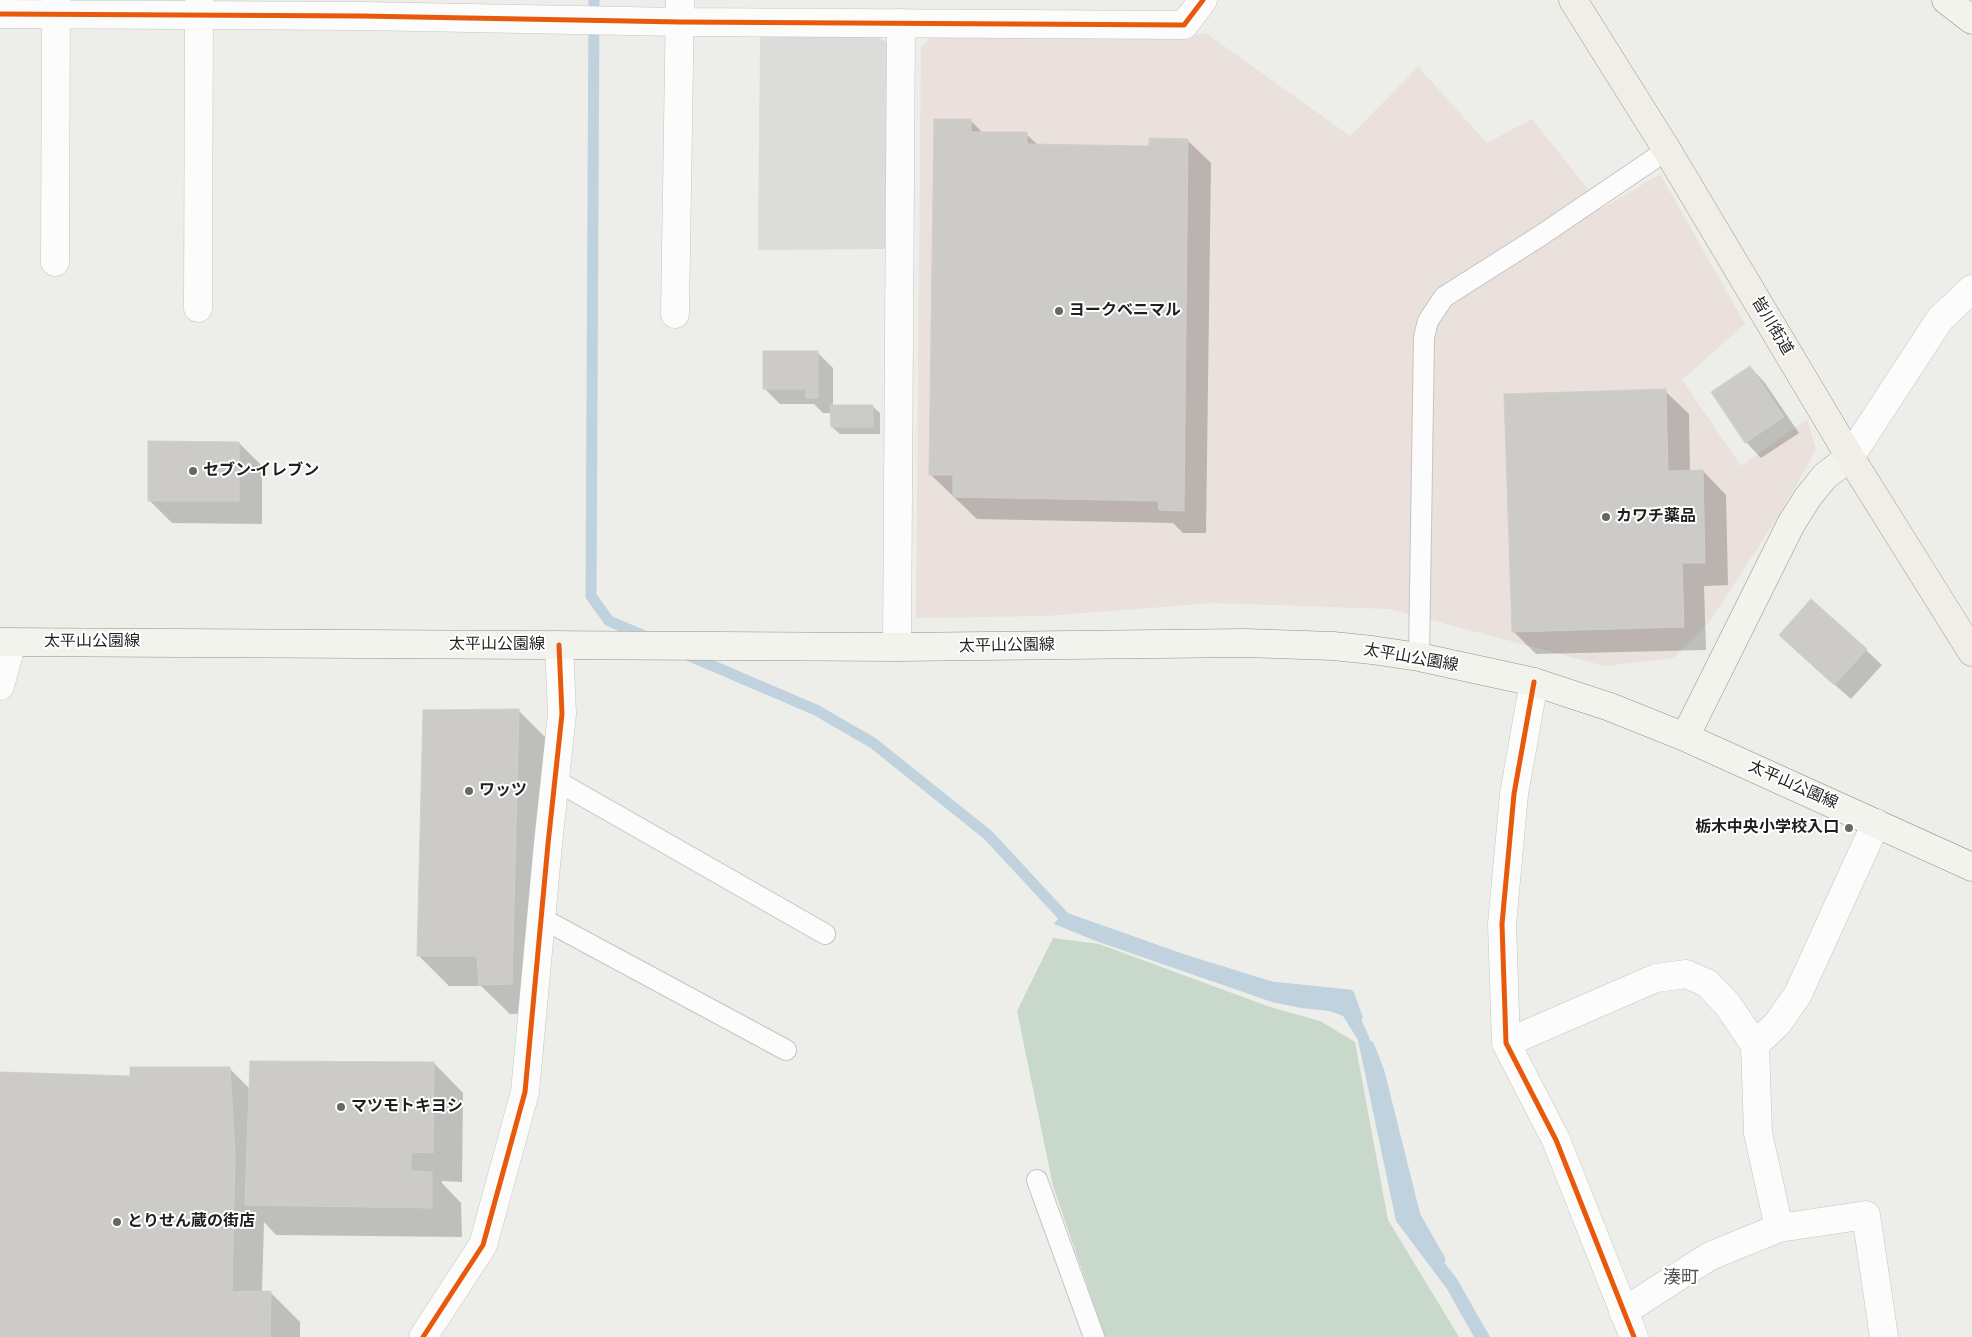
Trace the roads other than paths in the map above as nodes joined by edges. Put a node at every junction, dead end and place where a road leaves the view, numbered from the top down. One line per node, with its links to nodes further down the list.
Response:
1 (1204, 0): 10 (street)
2 (1574, 0): 14 (main road, 皆川街道)
3 (1946, 0): 12 (main road)
4 (56, 7): 5 (street); 11 (street); 15 (street)
5 (199, 8): 6 (street); 17 (street)
6 (362, 8): 7 (street)
7 (509, 10): 8 (street)
8 (680, 11): 9 (street); 18 (street)
9 (831, 11): 13 (street)
10 (969, 11): 13 (street)
11 (0, 14)
12 (1972, 20)
13 (901, 23): 22 (street)
14 (1666, 150): 19 (main road, 皆川街道); 24 (lane)
15 (56, 262)
16 (1972, 289): 19 (street)
17 (198, 308)
18 (676, 314)
19 (1850, 457): 23 (main road, 皆川街道); 27 (main road)
20 (6, 642): 21 (main road, 太平山公園線); 26 (street)
21 (559, 645): 22 (main road, 太平山公園線); 28 (street)
22 (897, 647): 24 (main road, 太平山公園線)
23 (1972, 652)
24 (1419, 657): 25 (main road, 太平山公園線)
25 (1534, 682): 27 (main road, 太平山公園線); 33 (street)
26 (0, 686)
27 (1685, 736): 29 (main road, 太平山公園線)
28 (555, 780): 31 (street); 32 (lane)
29 (1876, 823): 30 (main road, 太平山公園線); 34 (street)
30 (1972, 867)
31 (541, 918): 35 (lane); 39 (street)
32 (825, 934)
33 (1506, 1043): 34 (street); 38 (street)
34 (1756, 1045): 37 (street)
35 (786, 1050)
36 (1036, 1180): 40 (lane)
37 (1779, 1228): 38 (street); 41 (street)
38 (1628, 1325)
39 (423, 1337)
40 (1094, 1337)
41 (1884, 1337)

